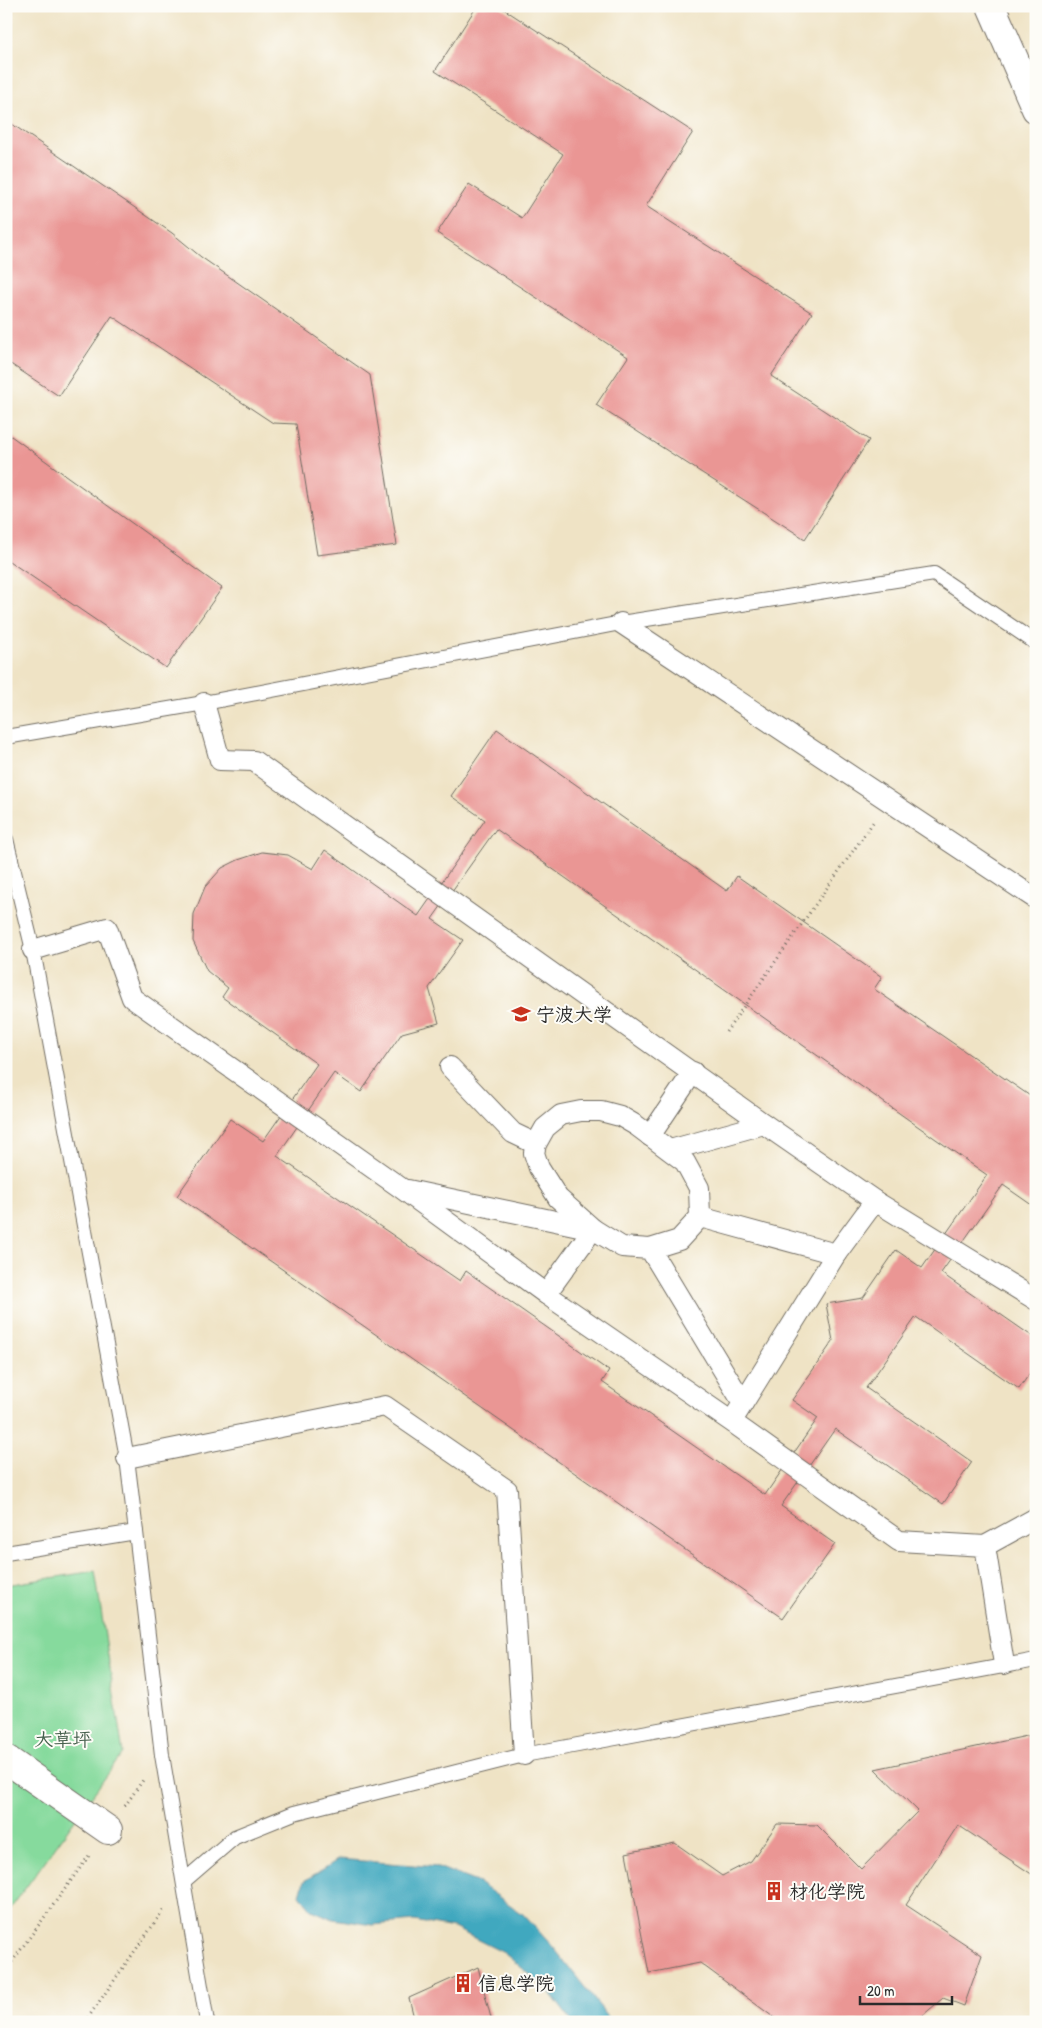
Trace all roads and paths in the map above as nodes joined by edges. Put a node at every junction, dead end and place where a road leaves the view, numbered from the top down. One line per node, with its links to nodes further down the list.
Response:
1 (991, 6): 2 (street)
2 (1036, 109)
3 (621, 623): 4 (lane); 5 (lane); 7 (street)
4 (1036, 644)
5 (204, 703): 6 (lane); 13 (street)
6 (6, 737)
7 (889, 800): 9 (street); 11 (path)
8 (6, 839): 10 (lane)
9 (1036, 899)
10 (32, 950): 18 (street); 28 (lane)
11 (726, 1032)
12 (450, 1067): 16 (street)
13 (693, 1072): 14 (street); 15 (street)
14 (764, 1124): 17 (street); 19 (street)
15 (650, 1136): 16 (street); 17 (street)
16 (536, 1144): 21 (street)
17 (670, 1150): 20 (street)
18 (401, 1188): 21 (street); 24 (street)
19 (875, 1201): 23 (street); 25 (street)
20 (700, 1217): 22 (street); 23 (street)
21 (593, 1229): 22 (street); 24 (street)
22 (650, 1249): 26 (street)
23 (836, 1254): 26 (street)
24 (546, 1294): 27 (street)
25 (1036, 1300)
26 (743, 1403): 27 (street)
27 (732, 1422): 31 (street)
28 (127, 1458): 30 (lane); 36 (street)
29 (1036, 1518): 31 (street)
30 (136, 1532): 32 (lane); 35 (lane)
31 (985, 1546): 34 (street)
32 (6, 1554)
33 (1036, 1660): 34 (lane)
34 (1004, 1664): 36 (lane)
35 (162, 1755): 38 (path); 39 (lane)
36 (524, 1755): 39 (lane)
37 (6, 1759): 38 (street)
38 (108, 1830): 40 (path)
39 (184, 1881): 41 (path); 42 (lane)
40 (6, 1970)
41 (85, 2022)
42 (207, 2022)

